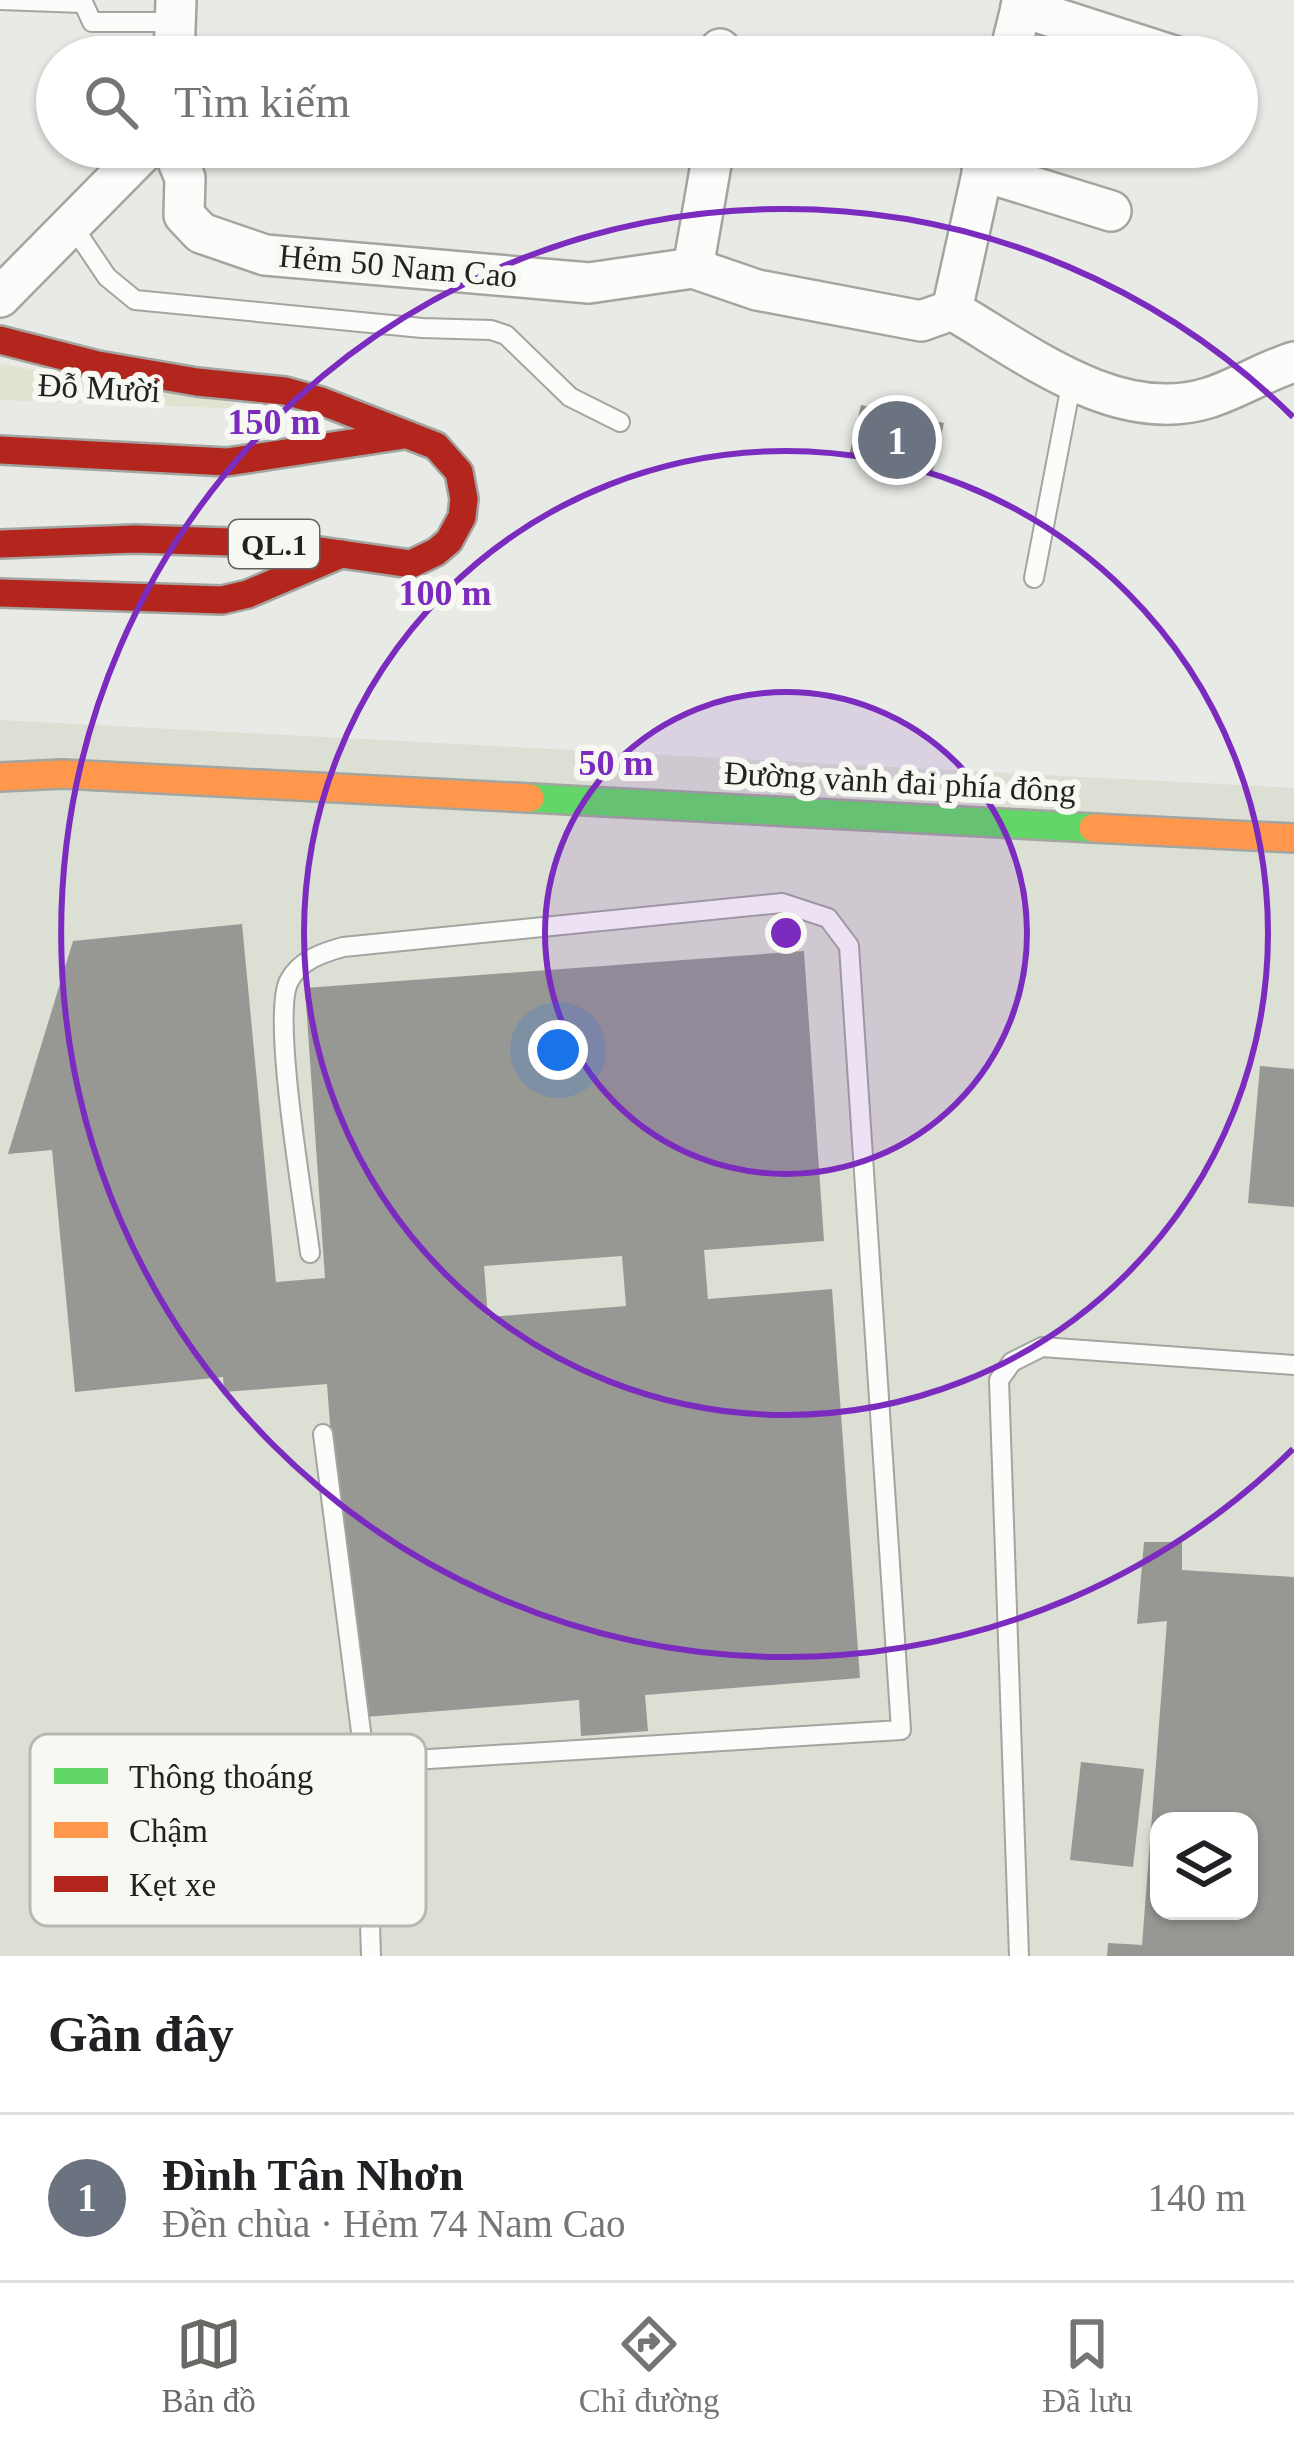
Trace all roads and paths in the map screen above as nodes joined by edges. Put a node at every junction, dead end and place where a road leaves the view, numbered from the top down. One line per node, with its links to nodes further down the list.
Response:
1 (0, 0): 2 (lane)
2 (82, 2): 4 (lane)
3 (1022, 4): 5 (street); 6 (street)
4 (175, 26)
5 (1015, 36)
6 (1116, 36)
7 (128, 168): 13 (street)
8 (181, 168): 14 (street, Hẻm 50 Nam Cao)
9 (710, 168): 14 (street)
10 (983, 168): 16 (street)
11 (1007, 168): 12 (street)
12 (1111, 211)
13 (72, 225): 15 (street); 22 (lane)
14 (693, 268): 16 (street)
15 (0, 297)
16 (952, 310): 19 (street)
17 (0, 340): 20 (main road)
18 (1294, 362): 19 (street)
19 (1072, 380): 29 (lane)
20 (352, 413): 21 (main road); 23 (main road, QL.1)
21 (306, 421)
22 (620, 422)
23 (404, 435): 24 (main road, Đỗ Mười); 28 (main road, QL.1)
24 (0, 450)
25 (0, 523): 26 (main road, QL.1)
26 (135, 538): 27 (main road, QL.1); 28 (main road, QL.1)
27 (0, 544)
28 (340, 554): 30 (main road)
29 (1034, 578)
30 (0, 593)
31 (0, 777): 32 (main road, Đường vành đai phía đông)
32 (1294, 838)
33 (310, 1253): 37 (lane)
34 (1294, 1365): 40 (lane)
35 (322, 1434): 36 (lane)
36 (361, 1734)
37 (426, 1759)
38 (370, 1926): 39 (lane)
39 (371, 1956)
40 (1019, 1956)

